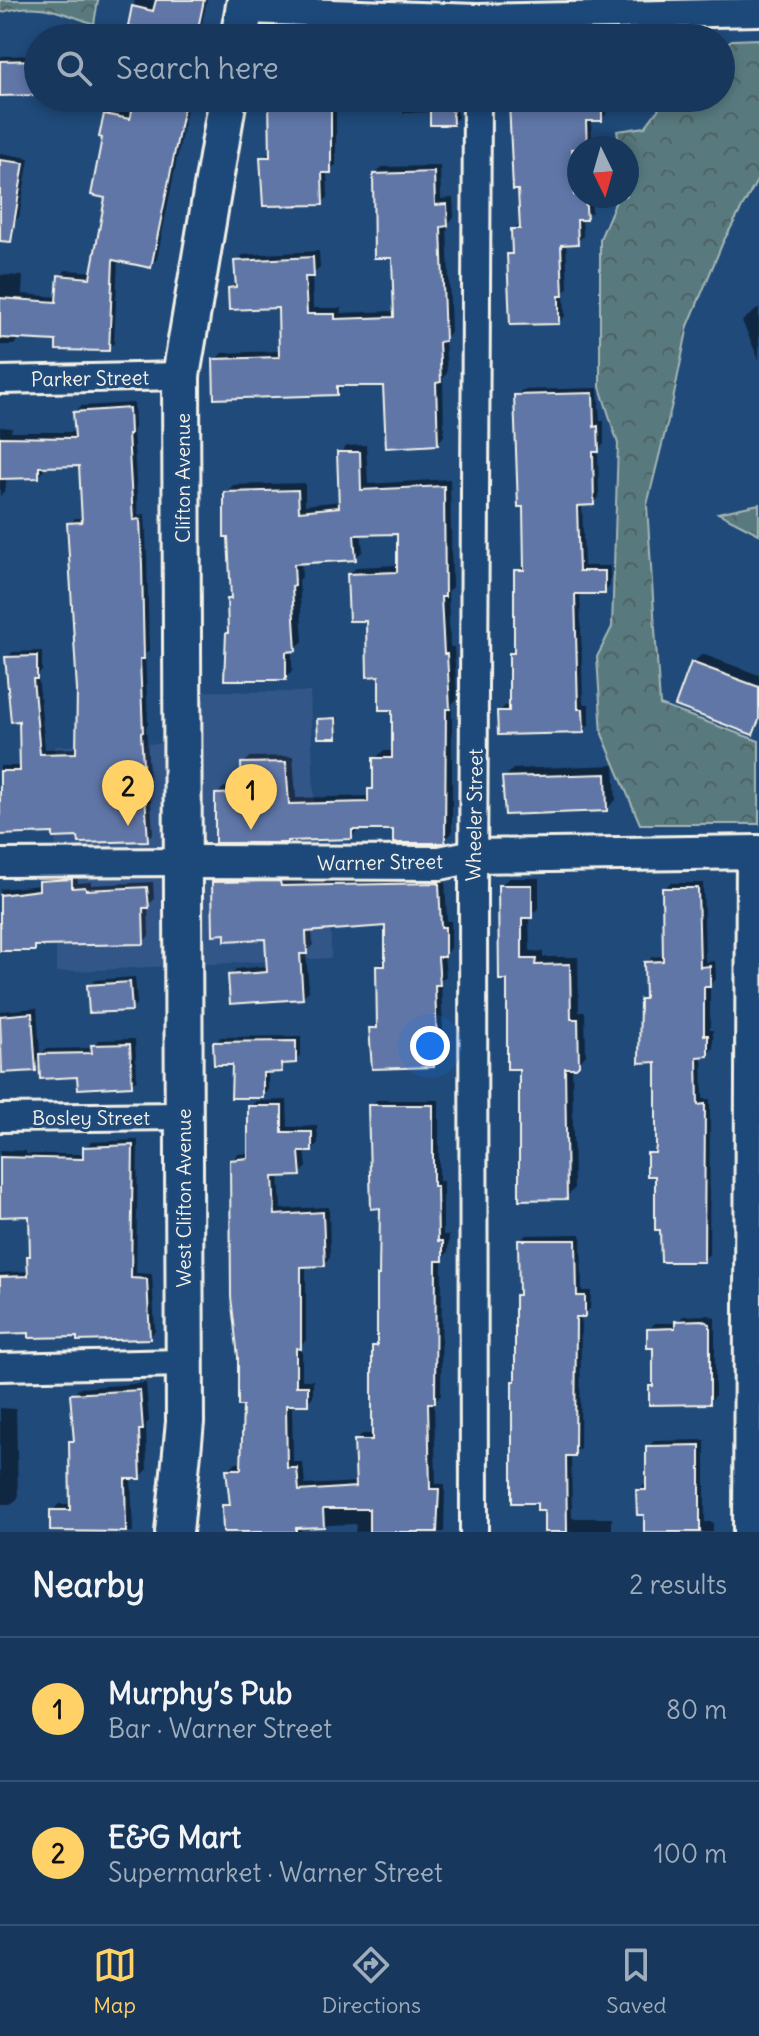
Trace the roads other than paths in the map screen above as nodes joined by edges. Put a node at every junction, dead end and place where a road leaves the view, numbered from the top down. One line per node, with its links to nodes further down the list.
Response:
1 (759, 12): 4 (street)
2 (243, 16): 3 (street)
3 (399, 24)
4 (548, 24)
5 (226, 112): 7 (main road, Clifton Avenue)
6 (477, 112): 10 (street, Wheeler Street)
7 (181, 376): 8 (street, Parker Street); 11 (main road, Clifton Avenue)
8 (0, 380)
9 (754, 852): 10 (street, Warner Street); 19 (street)
10 (474, 856): 11 (street, Warner Street); 18 (street, Wheeler Street)
11 (183, 862): 12 (street, Warner Street); 13 (main road, West Clifton Avenue)
12 (0, 863)
13 (182, 1116): 14 (street, Bosley Street); 15 (main road, West Clifton Avenue)
14 (0, 1118)
15 (184, 1363): 16 (street); 17 (main road, West Clifton Avenue)
16 (0, 1367)
17 (174, 1532)
18 (474, 1532)
19 (747, 1532)

